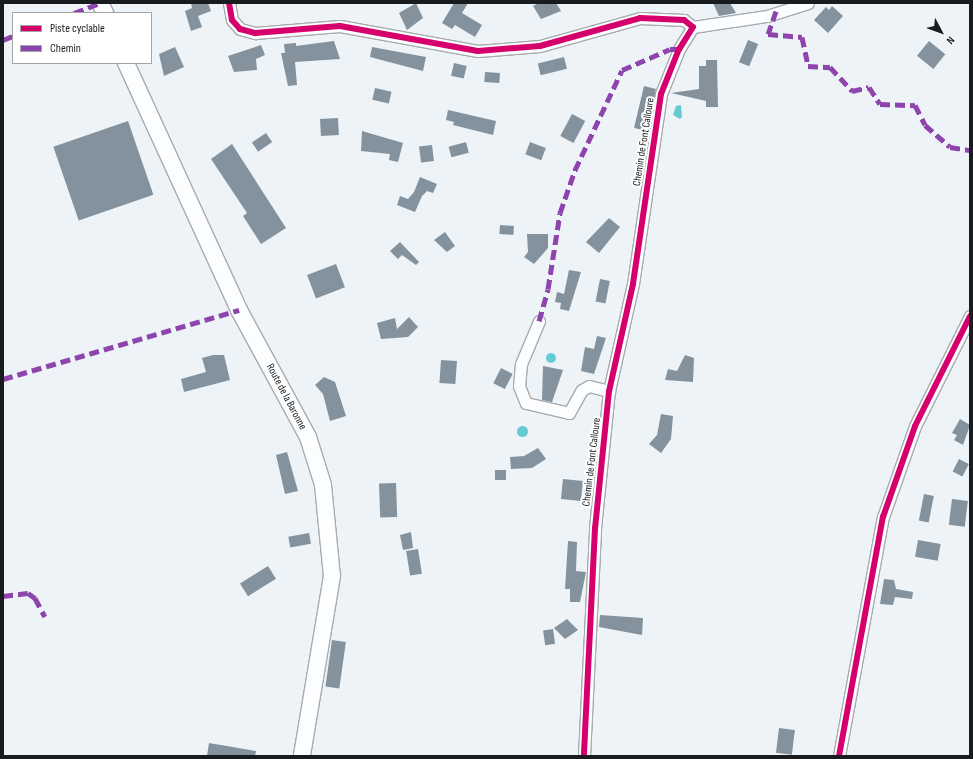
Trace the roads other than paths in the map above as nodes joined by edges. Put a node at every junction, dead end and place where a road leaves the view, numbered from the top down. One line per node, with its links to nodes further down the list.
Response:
1 (100, 3): 4 (main road)
2 (229, 3): 5 (street)
3 (808, 3): 5 (street)
4 (104, 12)
5 (693, 27): 9 (street, Chemin de Font Calloure)
6 (126, 64): 10 (main road, Route de la Baronne)
7 (970, 316): 12 (street)
8 (539, 321): 9 (street)
9 (609, 391): 11 (street, Chemin de Font Calloure)
10 (302, 756)
11 (584, 756)
12 (838, 756)

